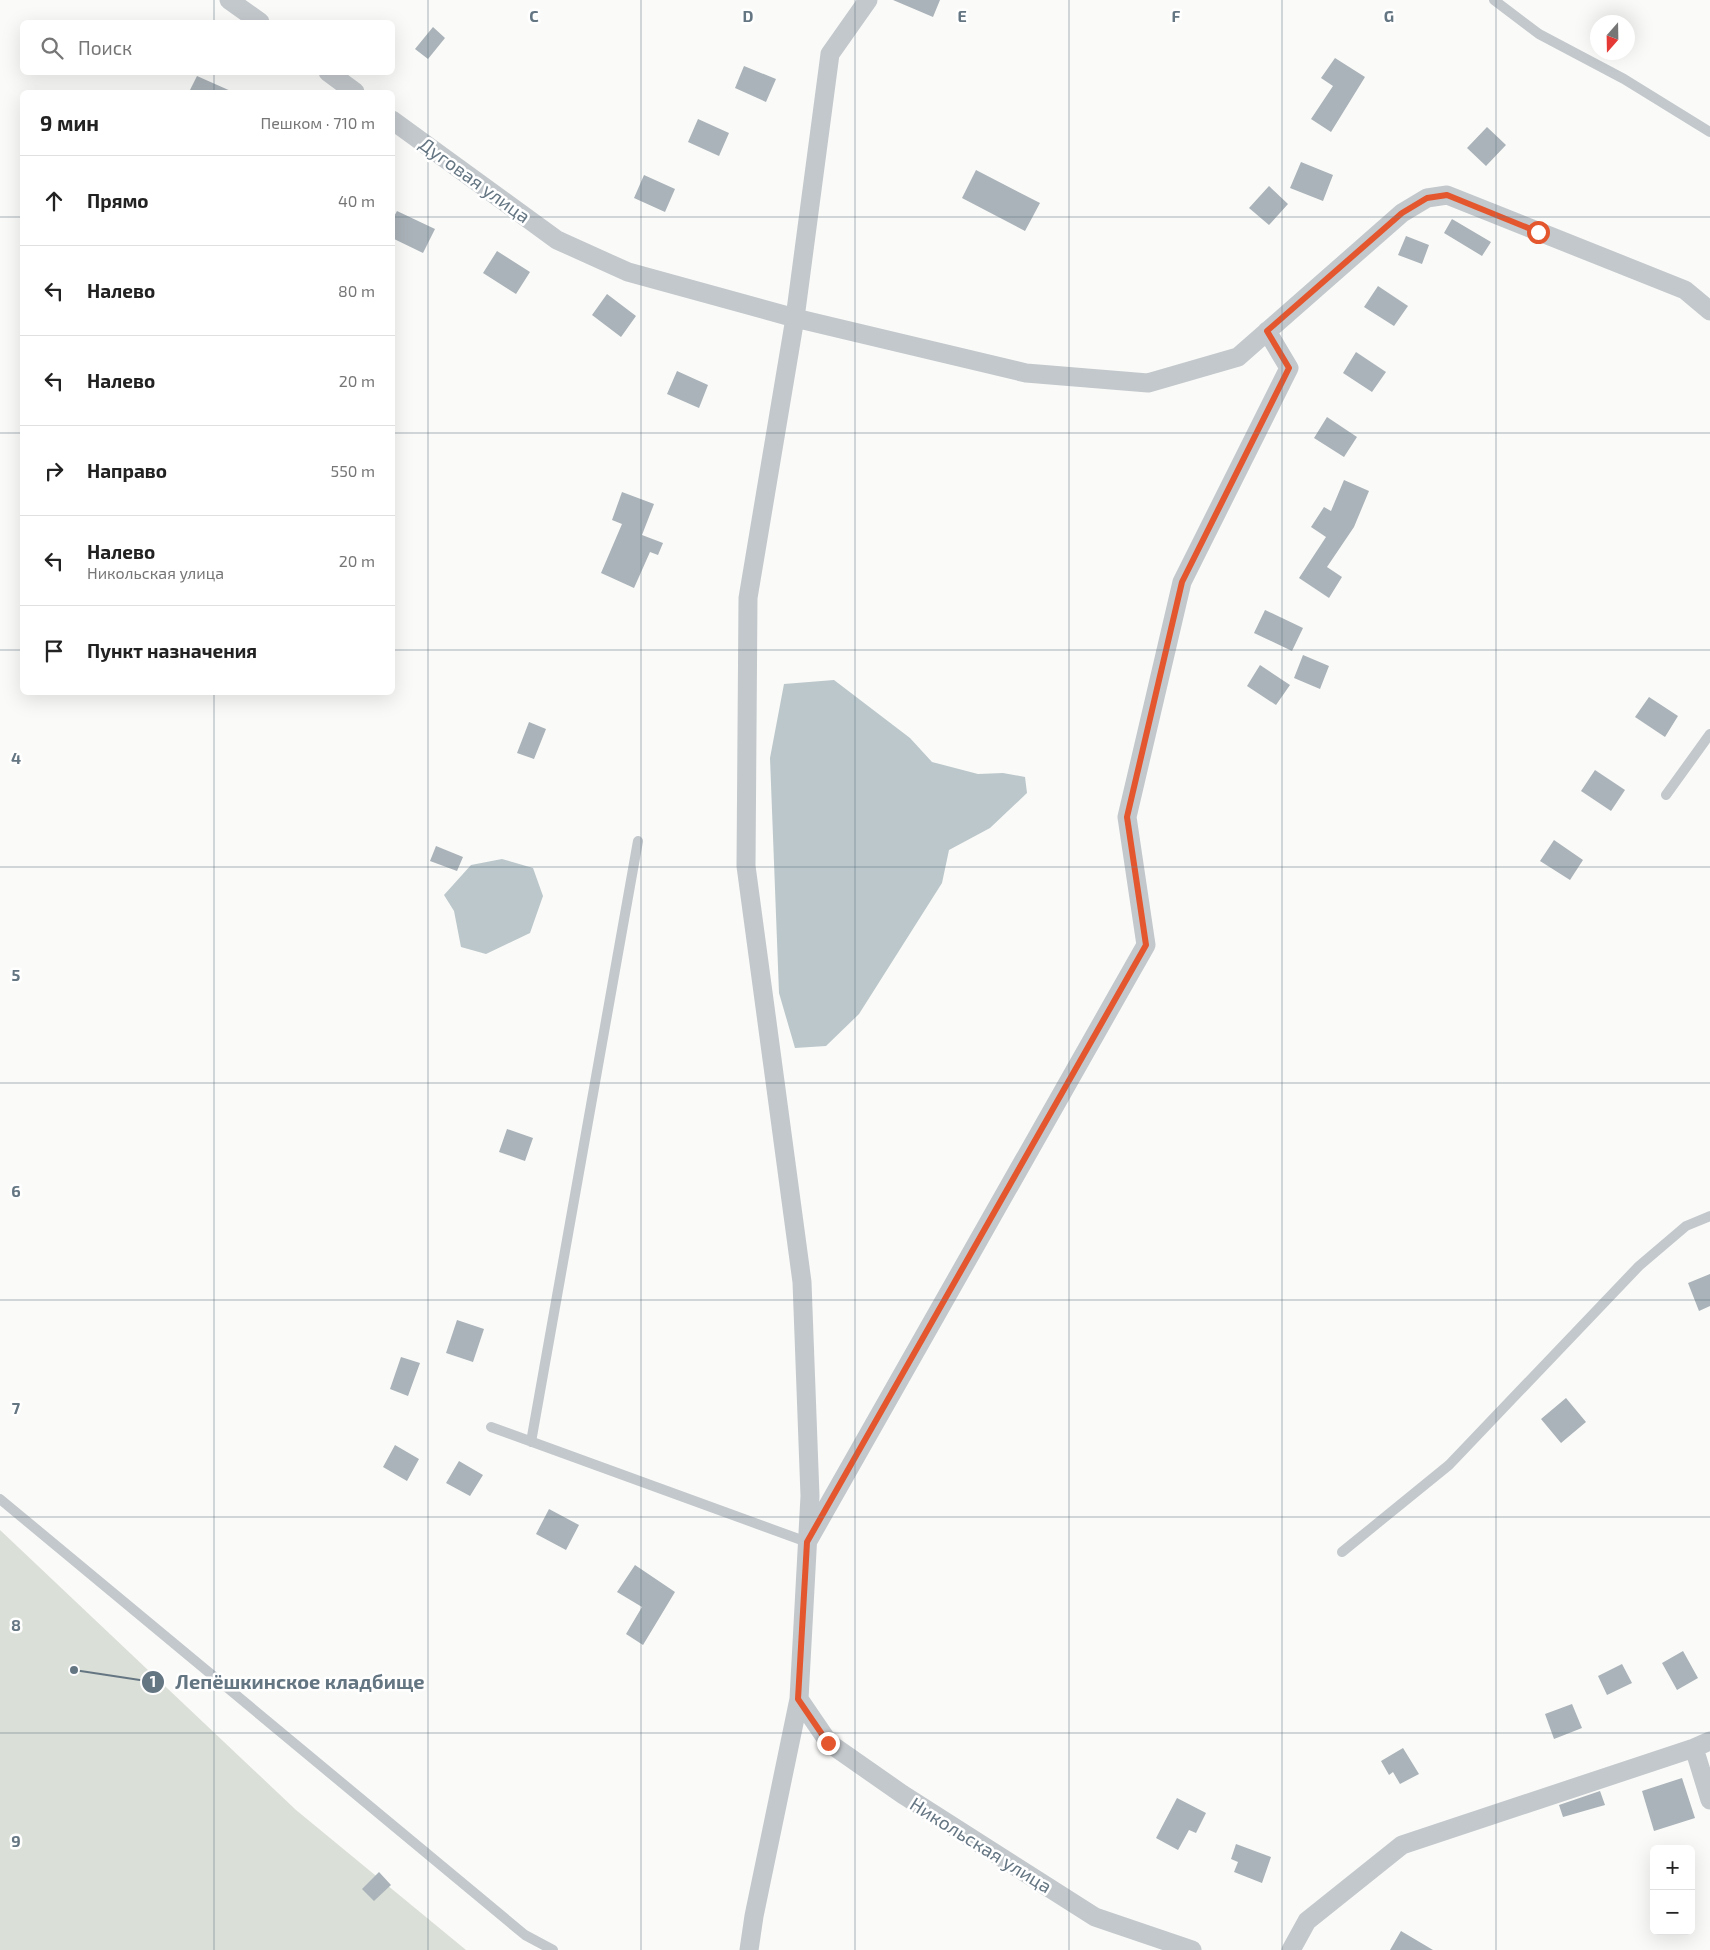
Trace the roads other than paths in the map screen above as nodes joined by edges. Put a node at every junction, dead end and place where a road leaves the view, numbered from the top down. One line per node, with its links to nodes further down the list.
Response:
1 (229, 0): 4 (street)
2 (868, 0): 10 (street)
3 (1494, 0): 8 (lane)
4 (257, 20)
5 (332, 75): 6 (street)
6 (352, 90)
7 (395, 122): 10 (street, Дуговая улица)
8 (1710, 132)
9 (1710, 311): 11 (street, Дуговая улица)
10 (795, 318): 11 (street, Дуговая улица); 19 (street)
11 (1267, 331): 19 (street)
12 (1710, 734): 13 (lane)
13 (1666, 795)
14 (638, 841): 17 (lane)
15 (1710, 1216): 20 (lane)
16 (491, 1427): 17 (lane)
17 (531, 1442): 19 (lane)
18 (0, 1499): 24 (lane)
19 (807, 1542): 21 (street)
20 (1342, 1552)
21 (798, 1699): 25 (street); 26 (street, Никольская улица)
22 (1702, 1744): 23 (street); 27 (street)
23 (1710, 1800)
24 (553, 1950)
25 (750, 1950)
26 (1192, 1950)
27 (1291, 1950)

